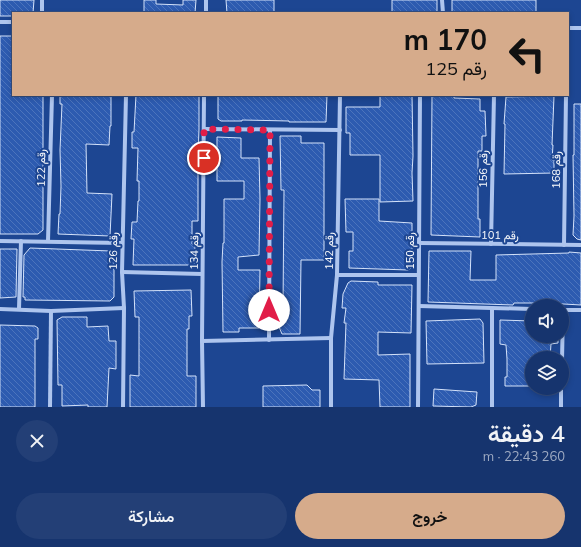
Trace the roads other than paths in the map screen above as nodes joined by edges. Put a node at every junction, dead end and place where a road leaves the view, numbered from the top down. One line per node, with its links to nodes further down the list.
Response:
1 (42, 0): 4 (street)
2 (206, 0): 5 (street)
3 (442, 0): 6 (street)
4 (42, 12)
5 (206, 12)
6 (443, 12)
7 (0, 22): 8 (street)
8 (12, 22)
9 (569, 28): 10 (street)
10 (581, 28)
11 (52, 96): 23 (street, رقم 122)
12 (126, 96): 24 (street, رقم 126)
13 (204, 96): 18 (street, رقم 134)
14 (340, 96): 20 (street, رقم 142)
15 (420, 96): 25 (street, رقم 150)
16 (494, 96): 26 (street, رقم 156)
17 (566, 96): 27 (street, رقم 168)
18 (204, 129): 19 (street); 30 (street, رقم 134)
19 (270, 130): 20 (street); 43 (street)
20 (340, 130): 31 (street, رقم 142)
21 (0, 241): 22 (street)
22 (21, 241): 23 (street); 37 (street)
23 (48, 241): 24 (street)
24 (122, 243): 29 (street, رقم 126)
25 (419, 243): 26 (street, رقم 101); 32 (street, رقم 150)
26 (491, 244): 27 (street, رقم 101)
27 (564, 244): 28 (street, رقم 101)
28 (581, 245)
29 (122, 272): 30 (street); 34 (street, رقم 126)
30 (202, 274): 44 (street, رقم 134)
31 (337, 275): 32 (street); 42 (street, رقم 142)
32 (418, 275): 33 (street, رقم 150)
33 (419, 306): 35 (street); 50 (street, رقم 150)
34 (124, 308): 41 (street); 47 (street, رقم 126)
35 (492, 308): 38 (street); 51 (street)
36 (0, 309): 37 (street)
37 (19, 309): 41 (street)
38 (525, 309)
39 (569, 310): 40 (street)
40 (581, 310)
41 (51, 311): 46 (street)
42 (331, 338): 43 (street); 49 (street, رقم 142)
43 (269, 340): 44 (street)
44 (202, 341): 48 (street, رقم 134)
45 (562, 395): 52 (street)
46 (50, 407)
47 (123, 407)
48 (203, 407)
49 (330, 407)
50 (418, 407)
51 (492, 407)
52 (561, 407)

